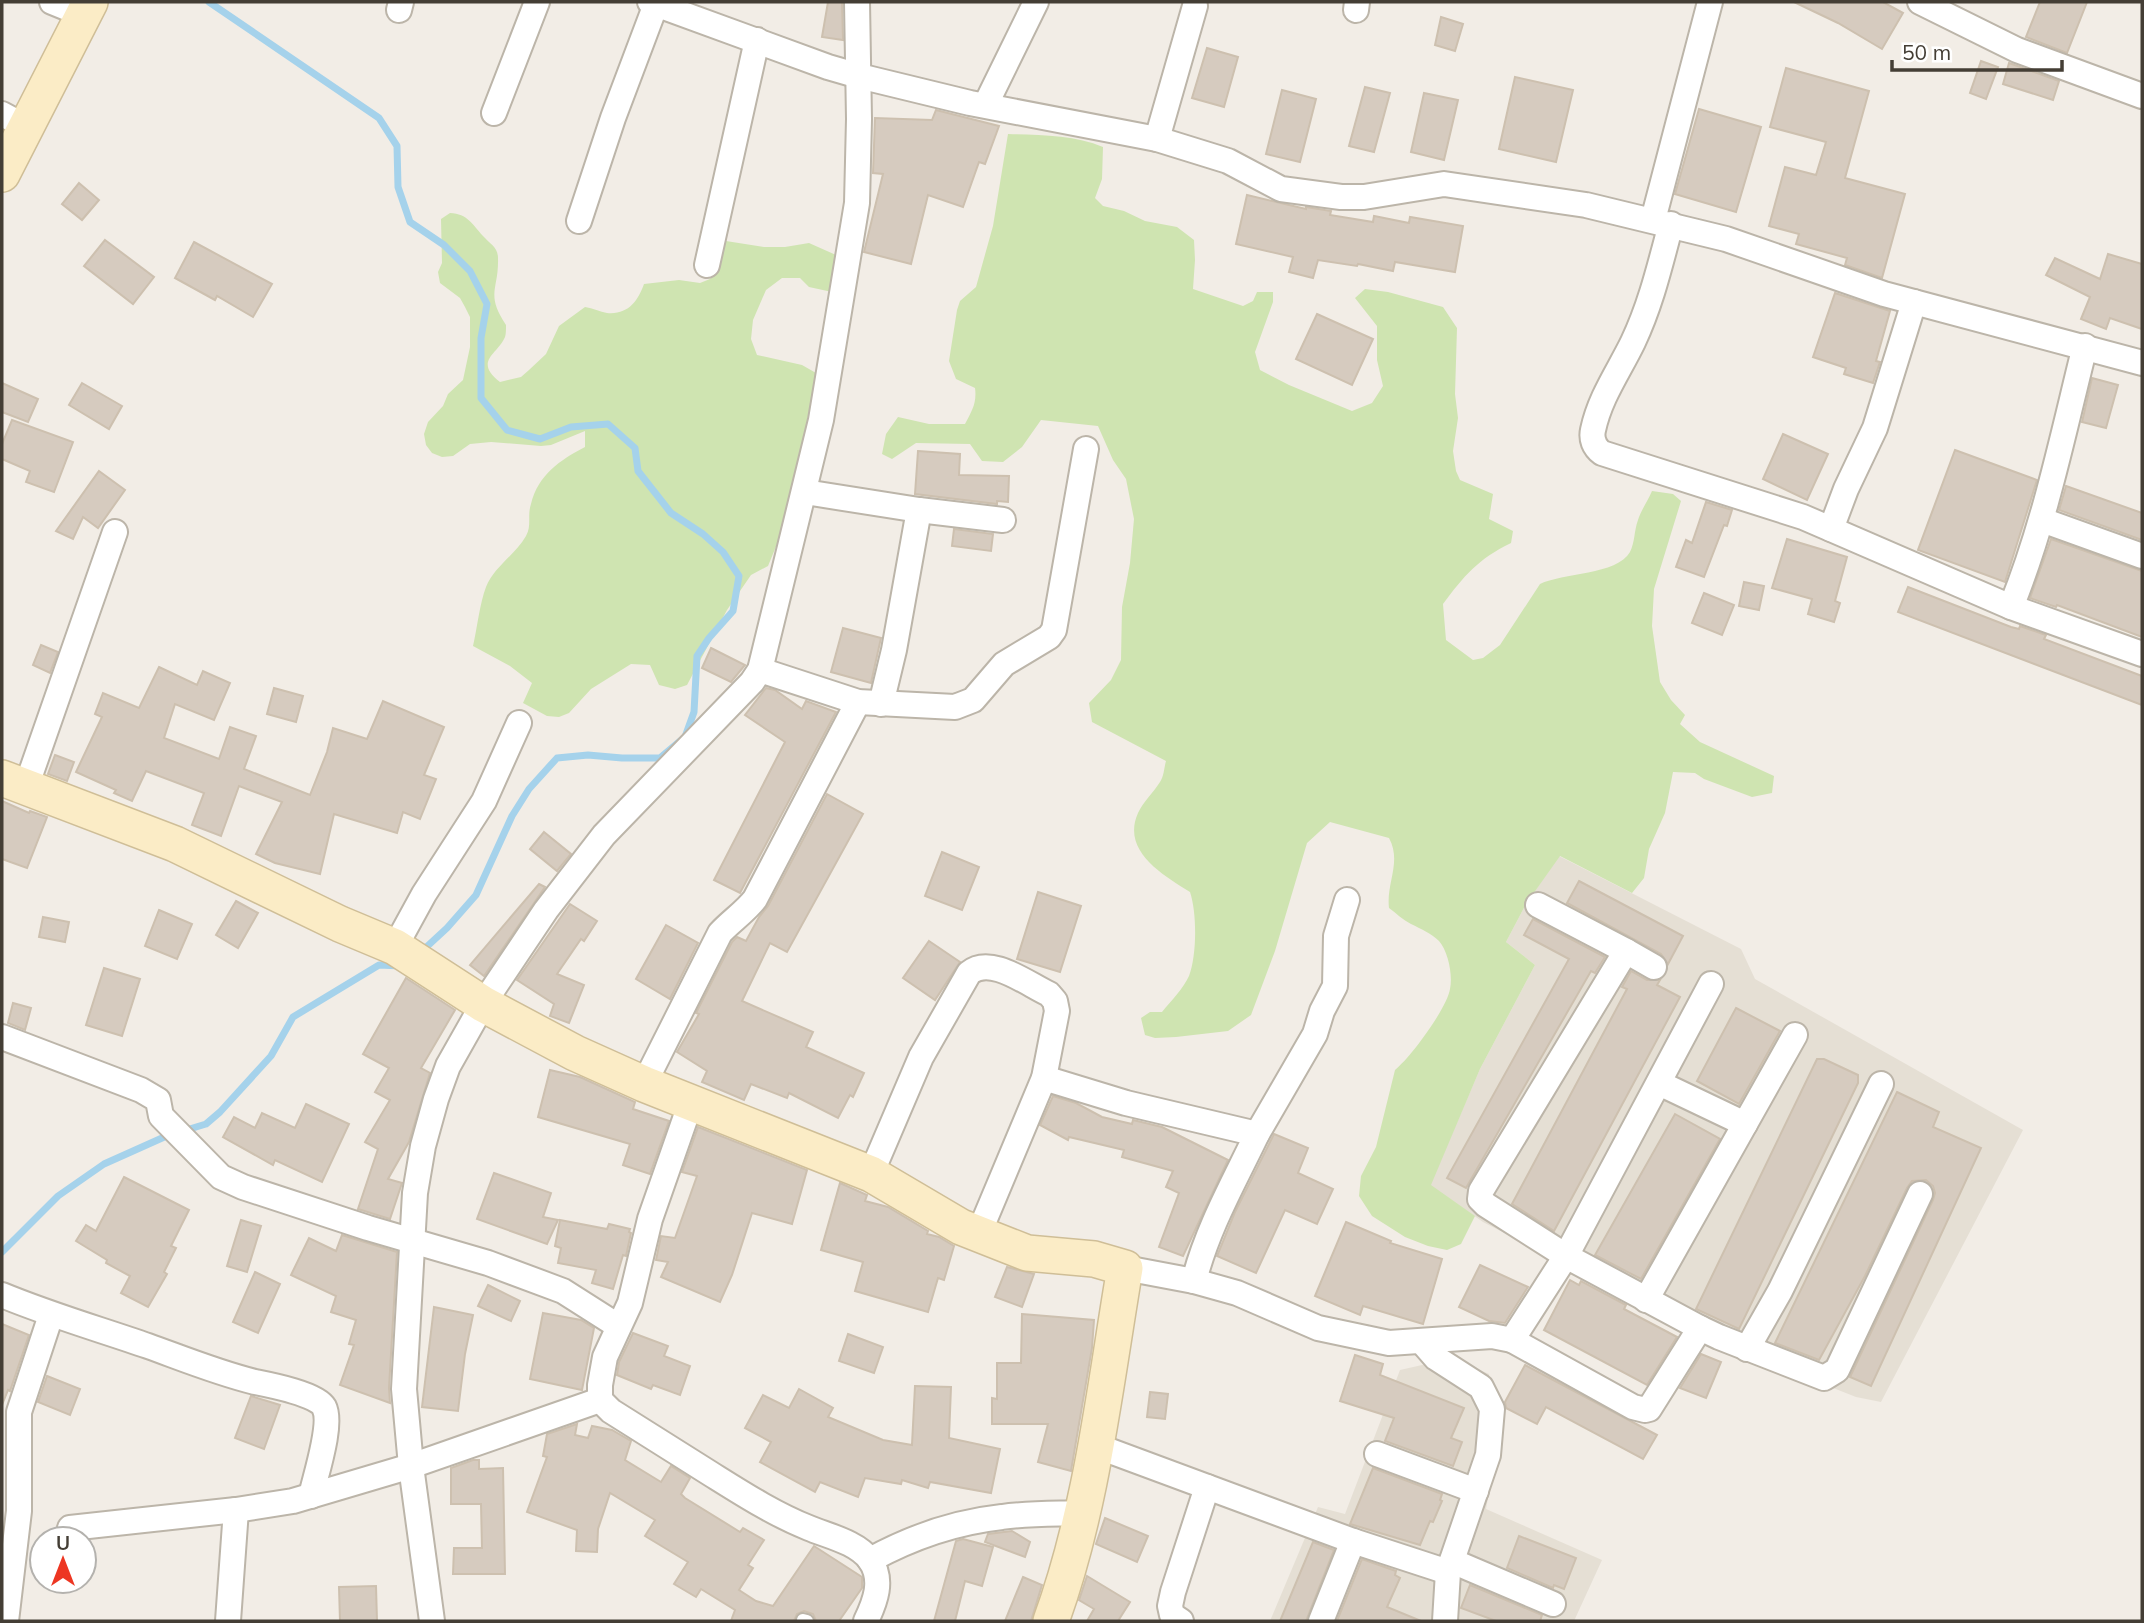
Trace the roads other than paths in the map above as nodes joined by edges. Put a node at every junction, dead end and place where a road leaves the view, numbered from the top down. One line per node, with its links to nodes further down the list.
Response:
1 (52, 2): 9 (street)
2 (537, 2): 14 (street)
3 (857, 2): 11 (street)
4 (1036, 2): 13 (street)
5 (1710, 2): 19 (street)
6 (1920, 2): 12 (street)
7 (653, 3): 10 (street); 18 (street)
8 (1195, 6): 16 (street)
9 (87, 9): 15 (street)
10 (757, 40): 11 (street); 20 (street)
11 (859, 76): 13 (street); 25 (street)
12 (2142, 96)
13 (986, 104): 16 (street)
14 (494, 113)
15 (14, 121): 17 (street)
16 (1157, 139): 19 (street)
17 (2, 174)
18 (579, 221)
19 (1662, 222): 21 (street); 29 (street)
20 (707, 265)
21 (1914, 302): 22 (street); 29 (street)
22 (2085, 346): 23 (street); 28 (street)
23 (2142, 363)
24 (1086, 449): 35 (street)
25 (805, 492): 26 (street); 34 (street)
26 (919, 510): 27 (street); 35 (street)
27 (1003, 520)
28 (2042, 520): 31 (street); 32 (street)
29 (1832, 529): 32 (street)
30 (115, 533): 37 (street)
31 (2142, 556)
32 (2011, 607): 33 (street)
33 (2142, 654)
34 (760, 670): 35 (street); 44 (street)
35 (869, 703): 49 (street)
36 (519, 723): 40 (street)
37 (14, 783): 40 (street)
38 (1347, 900): 53 (street)
39 (1538, 905): 41 (street)
40 (394, 947): 44 (street)
41 (1626, 951): 42 (street); 58 (street)
42 (1654, 967)
43 (1711, 984): 48 (street)
44 (483, 1004): 49 (street); 57 (street)
45 (1795, 1035): 52 (street)
46 (2, 1037): 57 (street)
47 (1044, 1078): 53 (street); 54 (street); 56 (street)
48 (1659, 1083): 52 (street); 58 (street)
49 (644, 1084): 51 (street)
50 (1881, 1084): 68 (street)
51 (691, 1102): 54 (street); 64 (street)
52 (1745, 1124): 62 (street)
53 (1257, 1134): 60 (street)
54 (871, 1174): 56 (street)
55 (1920, 1194): 68 (street)
56 (979, 1233): 59 (street)
57 (413, 1240): 64 (street); 72 (street)
58 (1566, 1256): 62 (street); 66 (street)
59 (1125, 1268): 60 (street); 70 (street)
60 (1194, 1281): 67 (street)
61 (2, 1295): 63 (street)
62 (1646, 1300): 65 (street)
63 (51, 1315): 75 (street); 83 (street)
64 (618, 1326): 69 (street)
65 (1700, 1328): 66 (street); 68 (street)
66 (1512, 1340): 67 (street)
67 (1422, 1342): 74 (street)
68 (1747, 1349)
69 (600, 1400): 72 (street); 80 (street)
70 (1094, 1445): 73 (street); 77 (street)
71 (1377, 1454): 74 (street)
72 (411, 1466): 75 (street); 85 (street)
73 (1207, 1488): 79 (street); 88 (street)
74 (1476, 1491): 81 (street)
75 (311, 1496): 76 (street)
76 (236, 1510): 78 (street); 84 (street)
77 (1083, 1513): 80 (street); 87 (street)
78 (98, 1525)
79 (1353, 1541): 81 (street); 89 (street)
80 (870, 1560): 86 (street)
81 (1450, 1567): 82 (street); 90 (street)
82 (1553, 1604)
83 (6, 1621)
84 (228, 1621)
85 (432, 1621)
86 (866, 1621)
87 (1051, 1621)
88 (1181, 1621)
89 (1321, 1621)
90 (1445, 1621)

